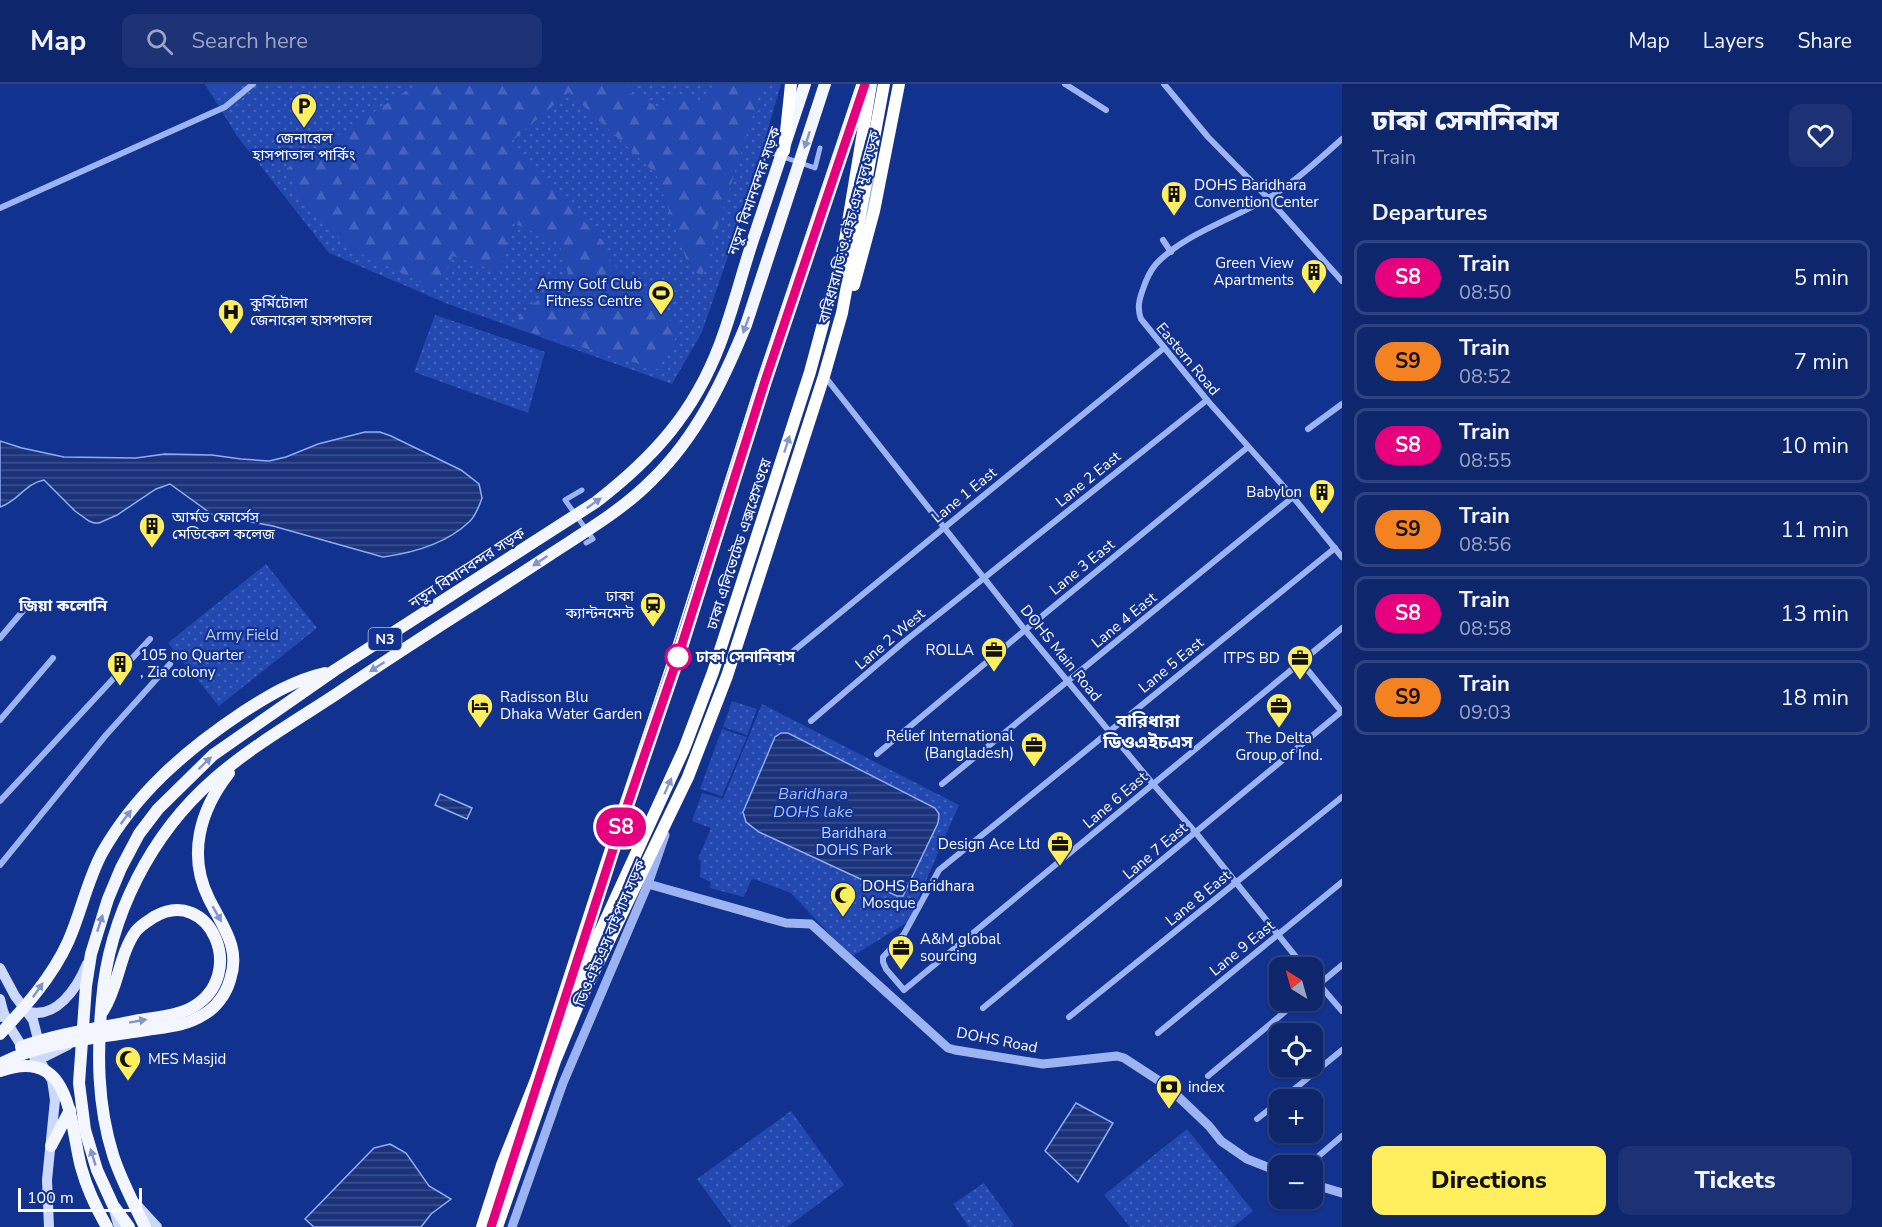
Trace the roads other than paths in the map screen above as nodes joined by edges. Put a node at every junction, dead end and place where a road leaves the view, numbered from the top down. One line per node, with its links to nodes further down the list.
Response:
1 (253, 84): 16 (street)
2 (791, 84): 13 (highway)
3 (805, 84): 13 (highway, নতুন বিমানবন্দর সড়ক / N3)
4 (825, 84): 35 (highway, N3, one-way to 35)
5 (871, 84): 104 (highway, ঢাকা এলিভেটেড এক্সপ্রেসওয়ে, one-way to 5)
6 (884, 84): 20 (highway, ঢাকা এলিভেটেড এক্সপ্রেসওয়ে)
7 (901, 84): 20 (highway); 22 (street, বারিধারা ডি.ও.এইচ.এস মূল সড়ক)
8 (1065, 84): 10 (street)
9 (1164, 84): 15 (street)
10 (1106, 110)
11 (1342, 139): 15 (street, Eastern Road)
12 (820, 148): 14 (street)
13 (784, 151): 34 (highway, নতুন বিমানবন্দর সড়ক / N3, one-way to 13)
14 (761, 166)
15 (1268, 198): 18 (street, Eastern Road); 19 (street)
16 (0, 208)
17 (1162, 240): 18 (street)
18 (1172, 252): 21 (street, Eastern Road)
19 (1342, 281)
20 (842, 313): 105 (highway, ঢাকা এলিভেটেড এক্সপ্রেসওয়ে)
21 (1164, 348): 23 (street, Eastern Road); 29 (street, Lane 1 East)
22 (826, 378): 29 (street, DOHS Main Road); 61 (street, ডিওএইচএস বাইপাস সড়ক)
23 (1207, 400): 26 (street, Eastern Road); 33 (street, Lane 2 East)
24 (1342, 404): 25 (street)
25 (1308, 429)
26 (1248, 447): 28 (street, Eastern Road); 38 (street, Lane 3 East)
27 (582, 490): 30 (street)
28 (1293, 497): 31 (street, Eastern Road); 46 (street, Lane 4 East)
29 (943, 528): 33 (street, DOHS Main Road); 42 (street, Lane 1 East)
30 (585, 543)
31 (1335, 548): 32 (street, Eastern Road); 50 (street, Lane 5 East)
32 (1342, 557)
33 (985, 578): 38 (street, DOHS Main Road); 49 (street, Lane 2 West)
34 (465, 588): 35 (highway); 45 (highway, নতুন বিমানবন্দর সড়ক / N3)
35 (475, 604): 52 (highway, N3, one-way to 52)
36 (27, 606): 39 (street)
37 (1342, 628): 43 (street, Lane 6 East)
38 (1025, 630): 46 (street, DOHS Main Road); 51 (street, Lane 3 East)
39 (0, 638)
40 (150, 639): 56 (street)
41 (53, 658): 48 (street)
42 (780, 662)
43 (1301, 662): 47 (street); 54 (street, Lane 6 East)
44 (170, 664): 58 (street)
45 (335, 670): 63 (highway, নতুন বিমানবন্দর সড়ক / N3, one-way to 45); 78 (highway, one-way to 45)
46 (1068, 681): 50 (street, DOHS Main Road); 53 (street, Lane 4 East)
47 (1342, 711): 57 (street, Lane 7 East)
48 (0, 720)
49 (811, 721)
50 (1108, 730): 54 (street, DOHS Main Road); 69 (street, Lane 5 East)
51 (878, 754)
52 (241, 758): 75 (highway, N3); 83 (highway, one-way to 83)
53 (942, 784)
54 (1153, 784): 57 (street, DOHS Main Road); 69 (street, Lane 6 East)
55 (1342, 797): 60 (street, Lane 8 East)
56 (0, 801)
57 (1196, 833): 60 (street, DOHS Main Road); 70 (street, Lane 7 East)
58 (0, 865)
59 (1342, 882): 62 (street, Lane 9 East)
60 (1235, 883): 62 (street, DOHS Main Road); 76 (street, Lane 8 East)
61 (648, 884): 93 (street, DOHS Road); 106 (street, ডিওএইচএস বাইপাস সড়ক)
62 (1277, 934): 64 (street, DOHS Main Road); 77 (street, Lane 9 East)
63 (91, 954): 72 (main road); 79 (highway, নতুন বিমানবন্দর সড়ক / N3)
64 (1296, 957)
65 (1342, 965): 67 (street)
66 (0, 968): 72 (main road)
67 (1323, 981)
68 (1323, 989): 74 (street)
69 (904, 990)
70 (984, 1008)
71 (1, 1009): 82 (main road)
72 (26, 1011): 82 (main road)
73 (1286, 1011): 85 (street)
74 (1342, 1011)
75 (100, 1016): 81 (highway, one-way to 75); 96 (highway, N3)
76 (1069, 1017)
77 (1158, 1033)
78 (0, 1034)
79 (81, 1038): 82 (main road); 86 (highway, নতুন বিমানবন্দর সড়ক / N3)
80 (1342, 1050): 87 (street)
81 (0, 1055)
82 (39, 1060): 84 (main road); 91 (main road)
83 (0, 1064)
84 (0, 1073): 99 (highway)
85 (1208, 1076)
86 (79, 1083): 91 (highway); 97 (highway, নতুন বিমানবন্দর সড়ক / N3, one-way to 86)
87 (1294, 1089)
88 (1269, 1109): 89 (street)
89 (1257, 1119)
90 (1342, 1136): 92 (street)
91 (51, 1146): 98 (main road)
92 (1319, 1155)
93 (1269, 1168)
94 (1323, 1187): 95 (street)
95 (1342, 1193)
96 (132, 1199): 102 (highway, N3); 103 (main road)
97 (113, 1205): 100 (main road); 101 (highway, নতুন বিমানবন্দর সড়ক / N3)
98 (49, 1227)
99 (107, 1227)
100 (119, 1227)
101 (129, 1227)
102 (145, 1227)
103 (157, 1227)
104 (482, 1227)
105 (497, 1227)
106 (512, 1227)

